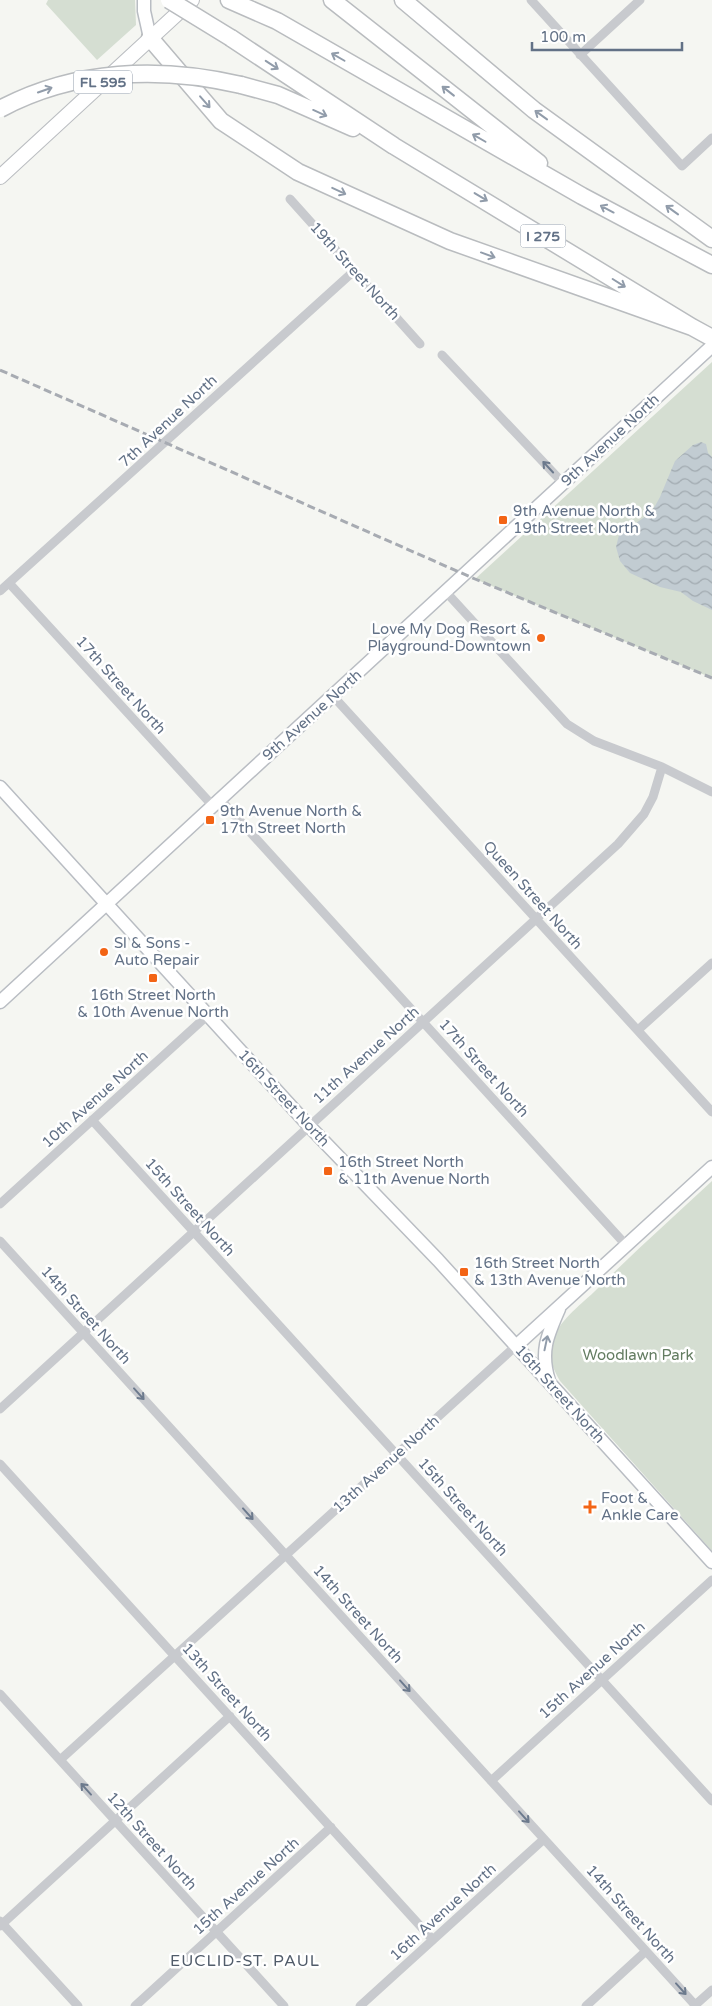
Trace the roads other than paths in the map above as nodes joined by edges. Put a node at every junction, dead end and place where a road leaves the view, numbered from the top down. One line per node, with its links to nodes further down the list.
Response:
1 (144, 0): 9 (street)
2 (169, 0): 13 (highway, I 275, one-way to 13, bridge)
3 (192, 0): 9 (main road, FL 595)
4 (229, 0): 15 (highway, one-way to 4)
5 (332, 0): 15 (highway, one-way to 5)
6 (403, 0): 17 (highway, one-way to 6)
7 (531, 0): 10 (street)
8 (640, 0): 10 (street)
9 (150, 38): 14 (main road, FL 595); 20 (highway, one-way to 20)
10 (580, 55): 12 (street)
11 (0, 110): 13 (highway, one-way to 13, bridge)
12 (712, 138)
13 (394, 146): 20 (highway, I 275, one-way to 20)
14 (0, 177)
15 (582, 196): 18 (highway, one-way to 15)
16 (290, 198): 19 (street, 19th Street North)
17 (712, 239)
18 (712, 265)
19 (354, 271): 22 (street, 19th Street North); 26 (street, 7th Avenue North)
20 (692, 327): 21 (highway, I 275)
21 (712, 338)
22 (420, 344)
23 (712, 346): 25 (street, 9th Avenue North)
24 (442, 355): 25 (street, one-way to 24)
25 (563, 483): 28 (street, 9th Avenue North)
26 (9, 583): 27 (street, 7th Avenue North); 33 (street, 17th Street North)
27 (0, 591)
28 (446, 592): 29 (street, 9th Avenue North); 30 (street)
29 (333, 696): 33 (street, 9th Avenue North); 35 (street, Queen Street North)
30 (662, 768): 32 (street); 35 (street, 11th Avenue North)
31 (0, 787): 34 (street, 16th Street North)
32 (712, 792)
33 (216, 802): 34 (street, 9th Avenue North); 39 (street, 17th Street North)
34 (107, 904): 37 (street, 9th Avenue North); 38 (street, 16th Street North)
35 (536, 918): 39 (street, 11th Avenue North); 40 (street, Queen Street North)
36 (712, 962): 40 (street)
37 (0, 1002)
38 (208, 1015): 42 (street, 10th Avenue North); 43 (street, 16th Street North)
39 (423, 1022): 43 (street, 11th Avenue North); 48 (street, 17th Street North)
40 (638, 1030): 41 (street, Queen Street North)
41 (712, 1112)
42 (92, 1120): 45 (street, 10th Avenue North); 46 (street, 15th Street North)
43 (309, 1126): 46 (street, 11th Avenue North); 51 (street, 16th Street North)
44 (712, 1167): 48 (street, 13th Avenue North)
45 (0, 1204)
46 (193, 1232): 50 (street, 11th Avenue North); 54 (street, 15th Street North)
47 (0, 1241): 50 (street, 14th Street North)
48 (626, 1245): 49 (street, 13th Avenue North)
49 (560, 1305): 51 (street, 13th Avenue North); 52 (street, one-way to 49)
50 (83, 1332): 53 (street, 11th Avenue North); 56 (street, 14th Street North, one-way to 56)
51 (516, 1346): 52 (street, 16th Street North); 54 (street, 13th Avenue North)
52 (550, 1383): 57 (street, 16th Street North)
53 (0, 1409)
54 (396, 1455): 56 (street, 13th Avenue North); 60 (street, 15th Street North)
55 (0, 1464): 59 (street, 13th Street North)
56 (286, 1555): 59 (street, 13th Avenue North); 64 (street, 14th Street North, one-way to 64)
57 (712, 1562)
58 (712, 1580): 60 (street, 15th Avenue North)
59 (175, 1656): 62 (street, 13th Street North); 63 (street, 13th Avenue North)
60 (602, 1680): 64 (street, 15th Avenue North); 65 (street, 15th Street North)
61 (0, 1694): 63 (street, 12th Street North)
62 (230, 1716): 66 (street); 67 (street, 13th Street North)
63 (60, 1760): 66 (street, 12th Street North, one-way to 63)
64 (491, 1781): 68 (street, 14th Street North, one-way to 68)
65 (712, 1801)
66 (115, 1821): 69 (street); 70 (street, 12th Street North)
67 (331, 1827): 70 (street, 15th Avenue North); 71 (street, 13th Street North)
68 (544, 1839): 71 (street, 16th Avenue North); 72 (street, 14th Street North)
69 (1, 1923): 74 (street)
70 (216, 1932): 75 (street, 15th Avenue North); 76 (street, 12th Street North)
71 (433, 1940): 77 (street, 16th Avenue North)
72 (646, 1951): 78 (street); 79 (street, 14th Street North, one-way to 79)
73 (712, 1990): 79 (street)
74 (78, 2006)
75 (135, 2006)
76 (284, 2006)
77 (360, 2006)
78 (586, 2006)
79 (695, 2006)

